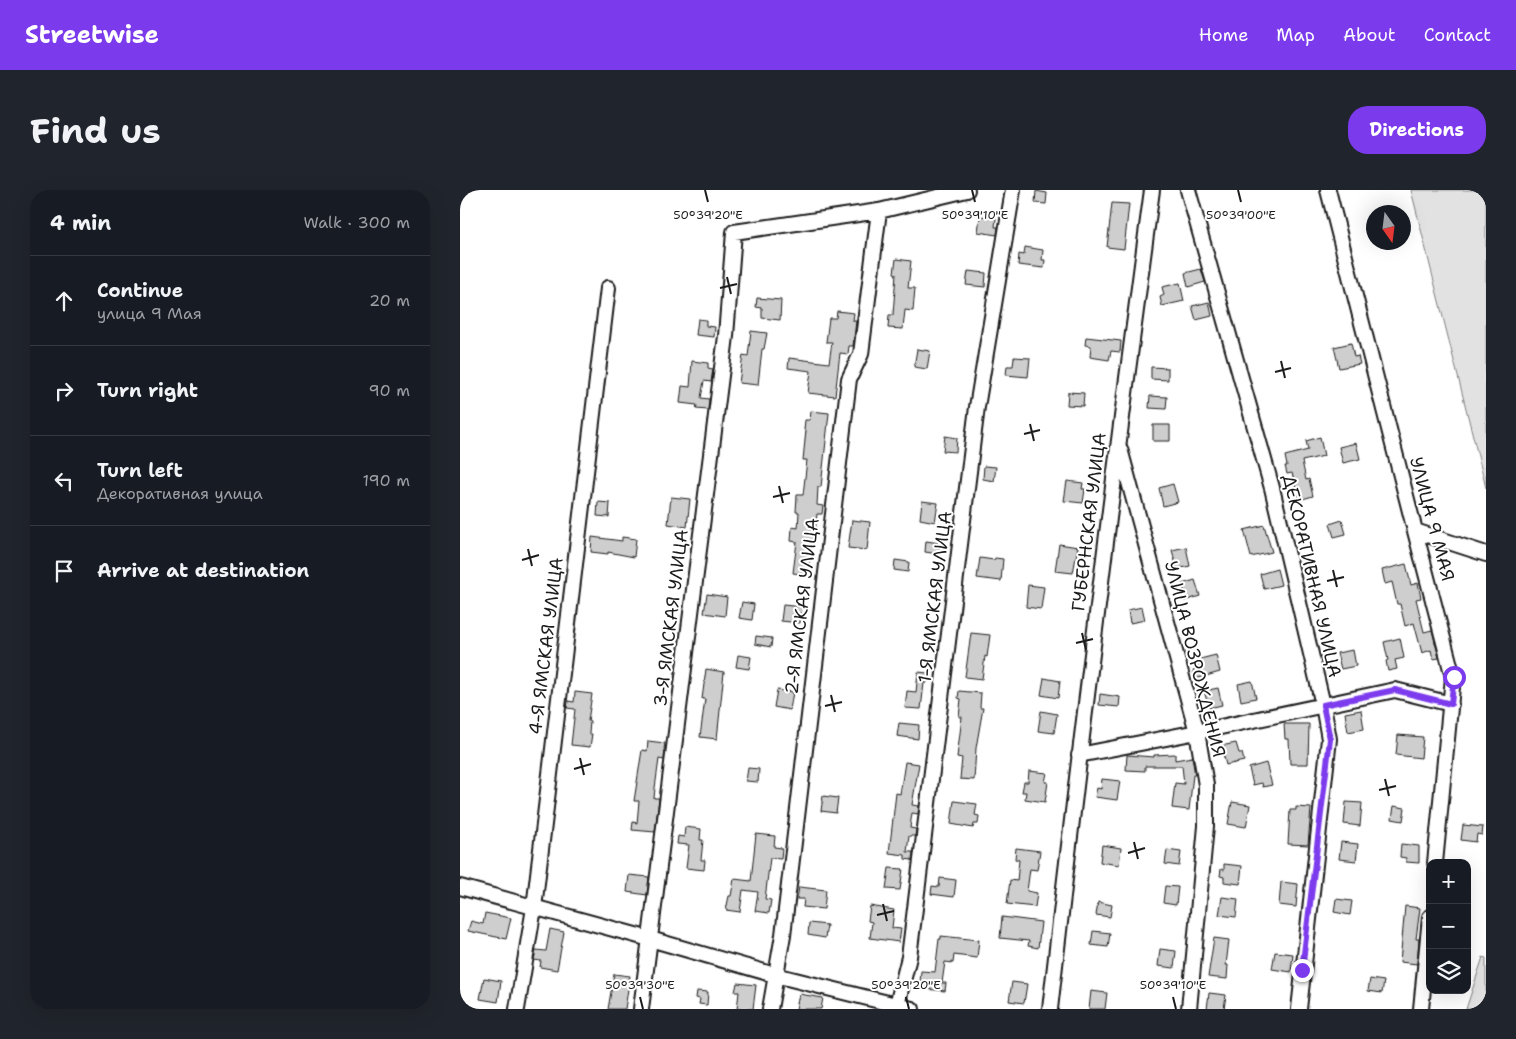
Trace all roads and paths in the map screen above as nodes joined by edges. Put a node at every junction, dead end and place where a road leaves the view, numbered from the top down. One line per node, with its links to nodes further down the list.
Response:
1 (967, 190): 6 (street)
2 (1013, 190): 21 (street, 1-Я ЯМСКАЯ УЛИЦА)
3 (1152, 190): 8 (street, ГУБЕРНСКАЯ УЛИЦА)
4 (1188, 190): 12 (street, ДЕКОРАТИВНАЯ УЛИЦА)
5 (1328, 190): 9 (street, УЛИЦА 9 МАЯ)
6 (879, 211): 18 (street, 3-Я ЯМСКАЯ УЛИЦА); 20 (street, 2-Я ЯМСКАЯ УЛИЦА)
7 (608, 288): 17 (street, 4-Я ЯМСКАЯ УЛИЦА)
8 (1118, 441): 13 (street, УЛИЦА ВОЗРОЖДЕНИЯ); 14 (street, ГУБЕРНСКАЯ УЛИЦА)
9 (1415, 531): 10 (street); 11 (street, УЛИЦА 9 МАЯ)
10 (1486, 554)
11 (1451, 704): 12 (street); 15 (street, УЛИЦА 9 МАЯ)
12 (1323, 705): 13 (street); 28 (street, ДЕКОРАТИВНАЯ УЛИЦА)
13 (1197, 732): 14 (street); 27 (street, УЛИЦА ВОЗРОЖДЕНИЯ)
14 (1079, 755): 26 (street, ГУБЕРНСКАЯ УЛИЦА)
15 (1435, 859)
16 (460, 887): 17 (street)
17 (534, 908): 18 (street); 22 (street, 4-Я ЯМСКАЯ УЛИЦА)
18 (650, 939): 20 (street); 23 (street, 3-Я ЯМСКАЯ УЛИЦА)
19 (1427, 949): 29 (street)
20 (775, 975): 21 (street); 24 (street, 2-Я ЯМСКАЯ УЛИЦА)
21 (896, 1007): 25 (street)
22 (517, 1009)
23 (641, 1009)
24 (770, 1009)
25 (912, 1009)
26 (1050, 1009)
27 (1189, 1009)
28 (1299, 1009)
29 (1421, 1009)

